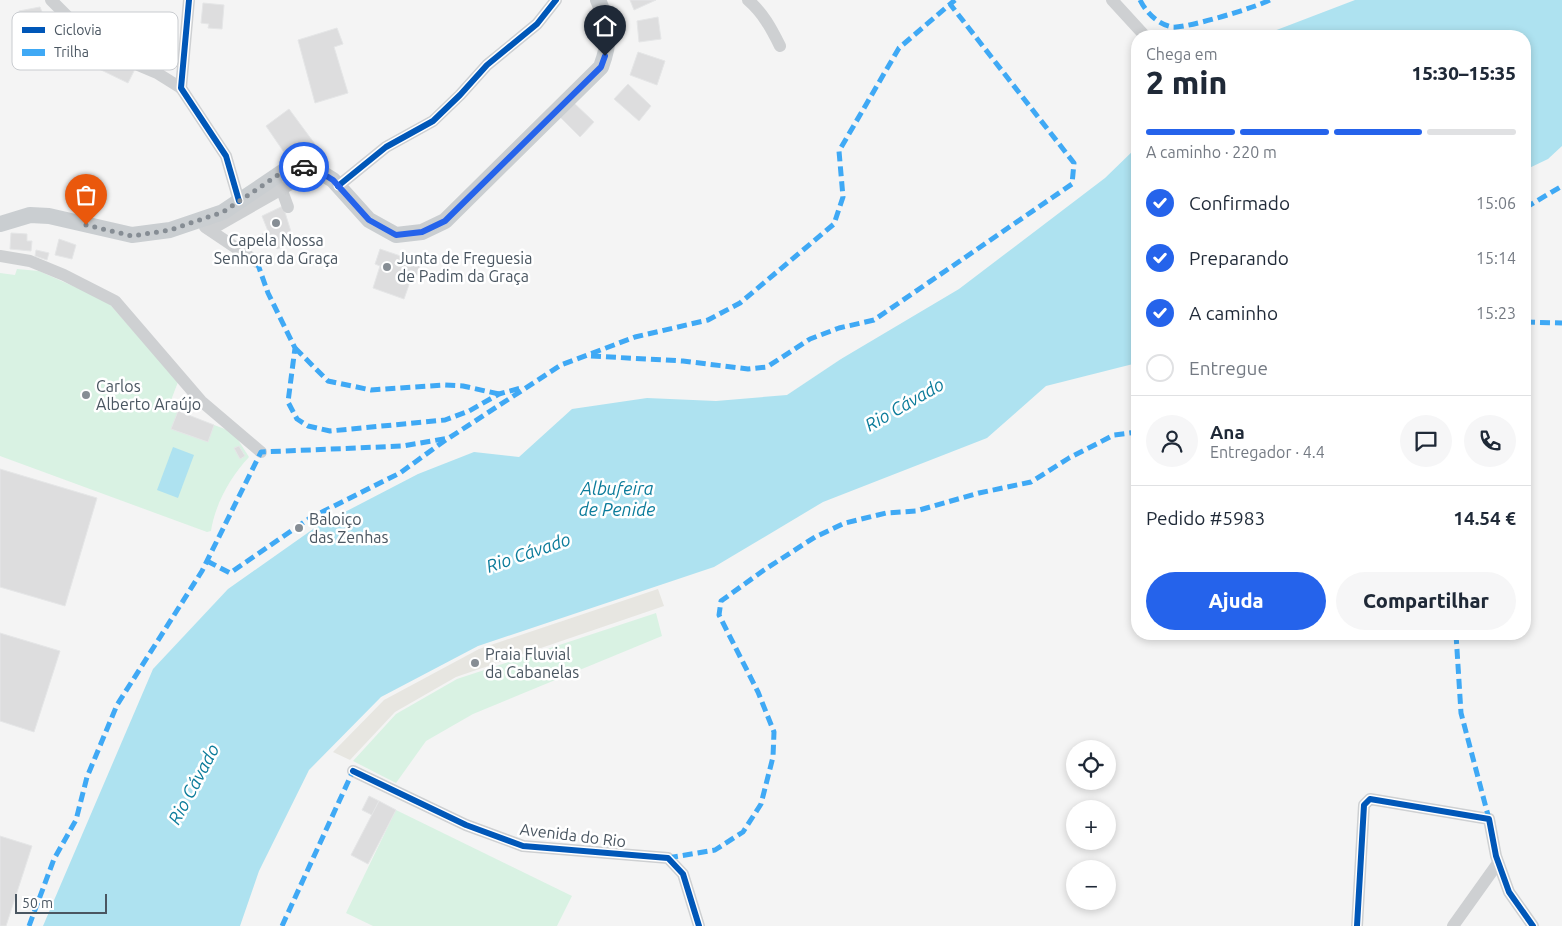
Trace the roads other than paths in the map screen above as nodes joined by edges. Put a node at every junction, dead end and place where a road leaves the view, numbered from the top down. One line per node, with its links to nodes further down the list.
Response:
1 (51, 0): 7 (street)
2 (189, 0): 11 (street)
3 (556, 0): 13 (street)
4 (598, 0): 13 (main road)
5 (748, 0): 9 (street)
6 (1112, 0): 8 (street)
7 (63, 12)
8 (1140, 30)
9 (780, 46)
10 (150, 70): 11 (street)
11 (181, 88): 15 (street)
12 (296, 181): 14 (street)
13 (338, 186): 15 (main road)
14 (281, 188): 16 (street); 18 (street)
15 (238, 201): 18 (main road)
16 (288, 207)
17 (0, 224): 18 (main road)
18 (203, 226): 20 (street)
19 (0, 256): 21 (street)
20 (257, 262)
21 (260, 452)
22 (353, 772): 24 (street, Avenida do Rio)
23 (1498, 863): 25 (street); 26 (street); 27 (street)
24 (699, 926)
25 (1357, 926)
26 (1453, 926)
27 (1533, 926)

